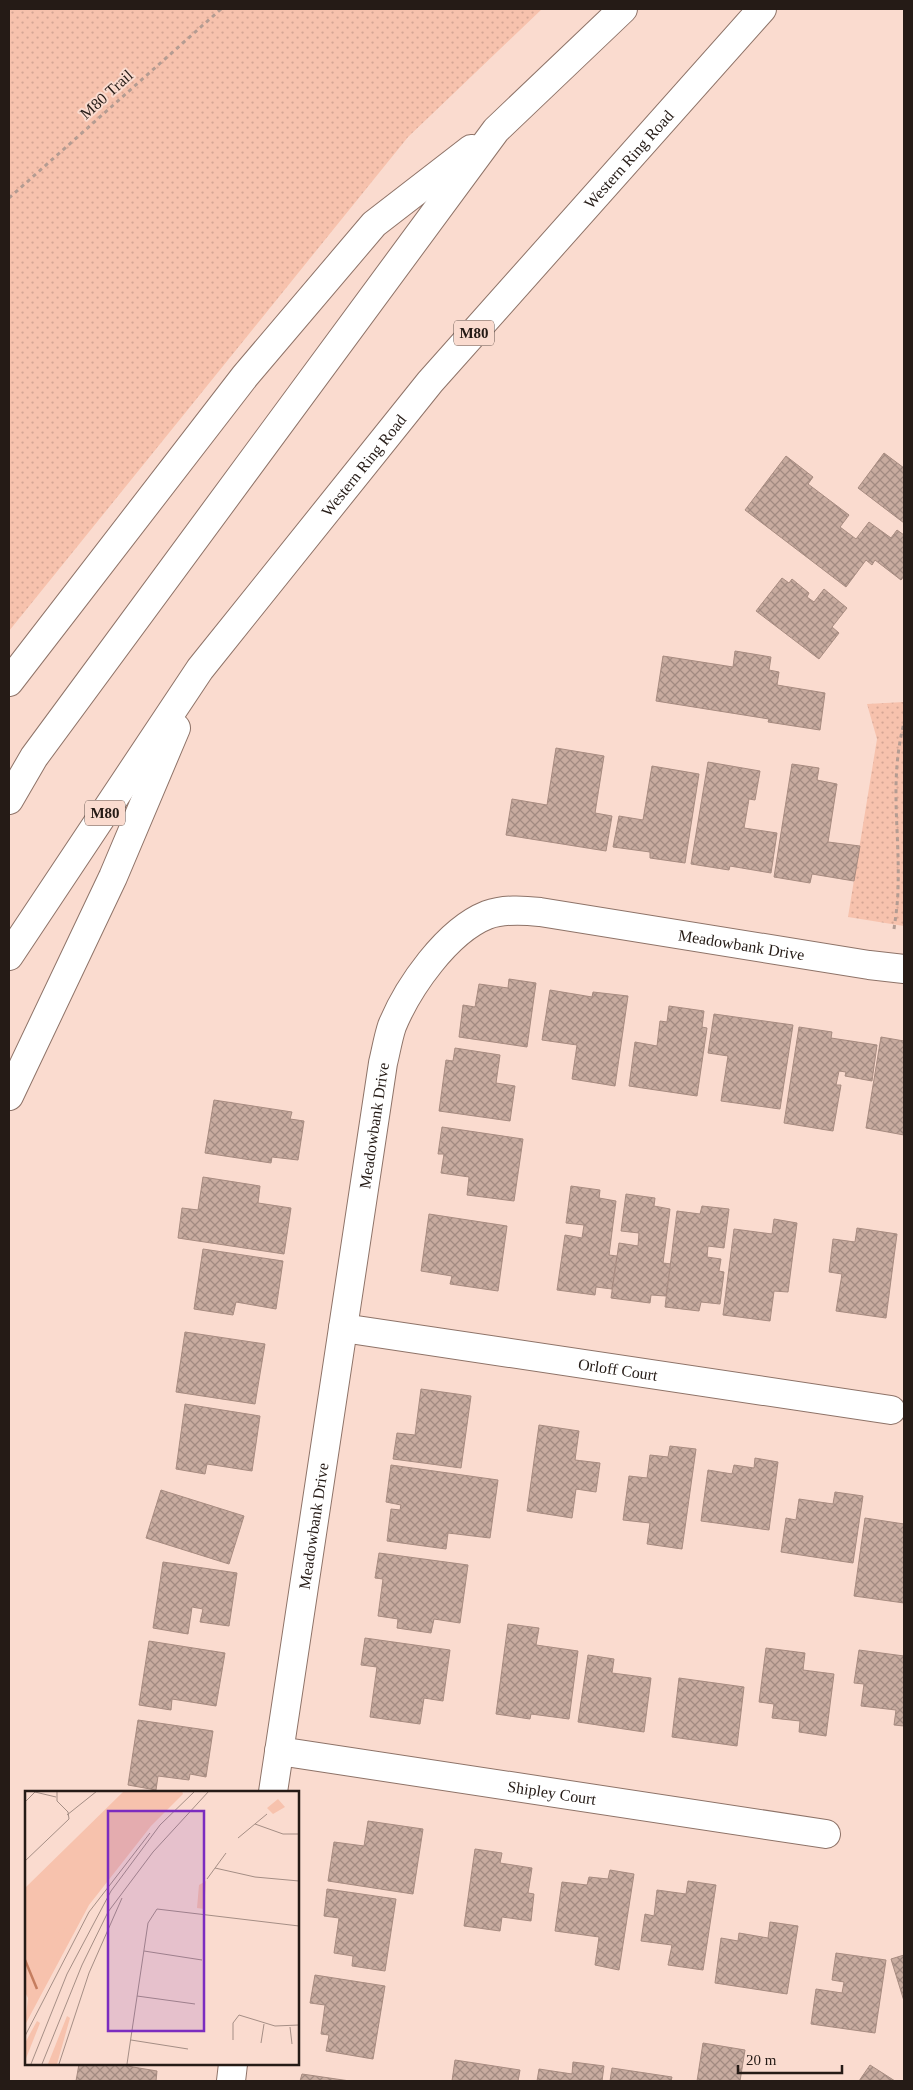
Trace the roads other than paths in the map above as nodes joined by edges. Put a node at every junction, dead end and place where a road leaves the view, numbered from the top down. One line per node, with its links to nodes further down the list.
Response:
1 (623, 9): 3 (main road)
2 (762, 9): 4 (main road, Western Ring Road / M80)
3 (496, 130): 5 (main road); 6 (main road)
4 (200, 670): 7 (main road, Western Ring Road / M80); 9 (main road)
5 (9, 682)
6 (9, 800)
7 (9, 956)
8 (904, 969): 10 (main road, Meadowbank Drive)
9 (9, 1096)
10 (343, 1328): 11 (main road, Orloff Court); 12 (main road, Meadowbank Drive)
11 (892, 1410)
12 (279, 1751): 13 (main road, Meadowbank Drive); 14 (main road, Shipley Court)
13 (273, 1791)
14 (826, 1834)
15 (233, 2065): 16 (main road)
16 (230, 2081)

